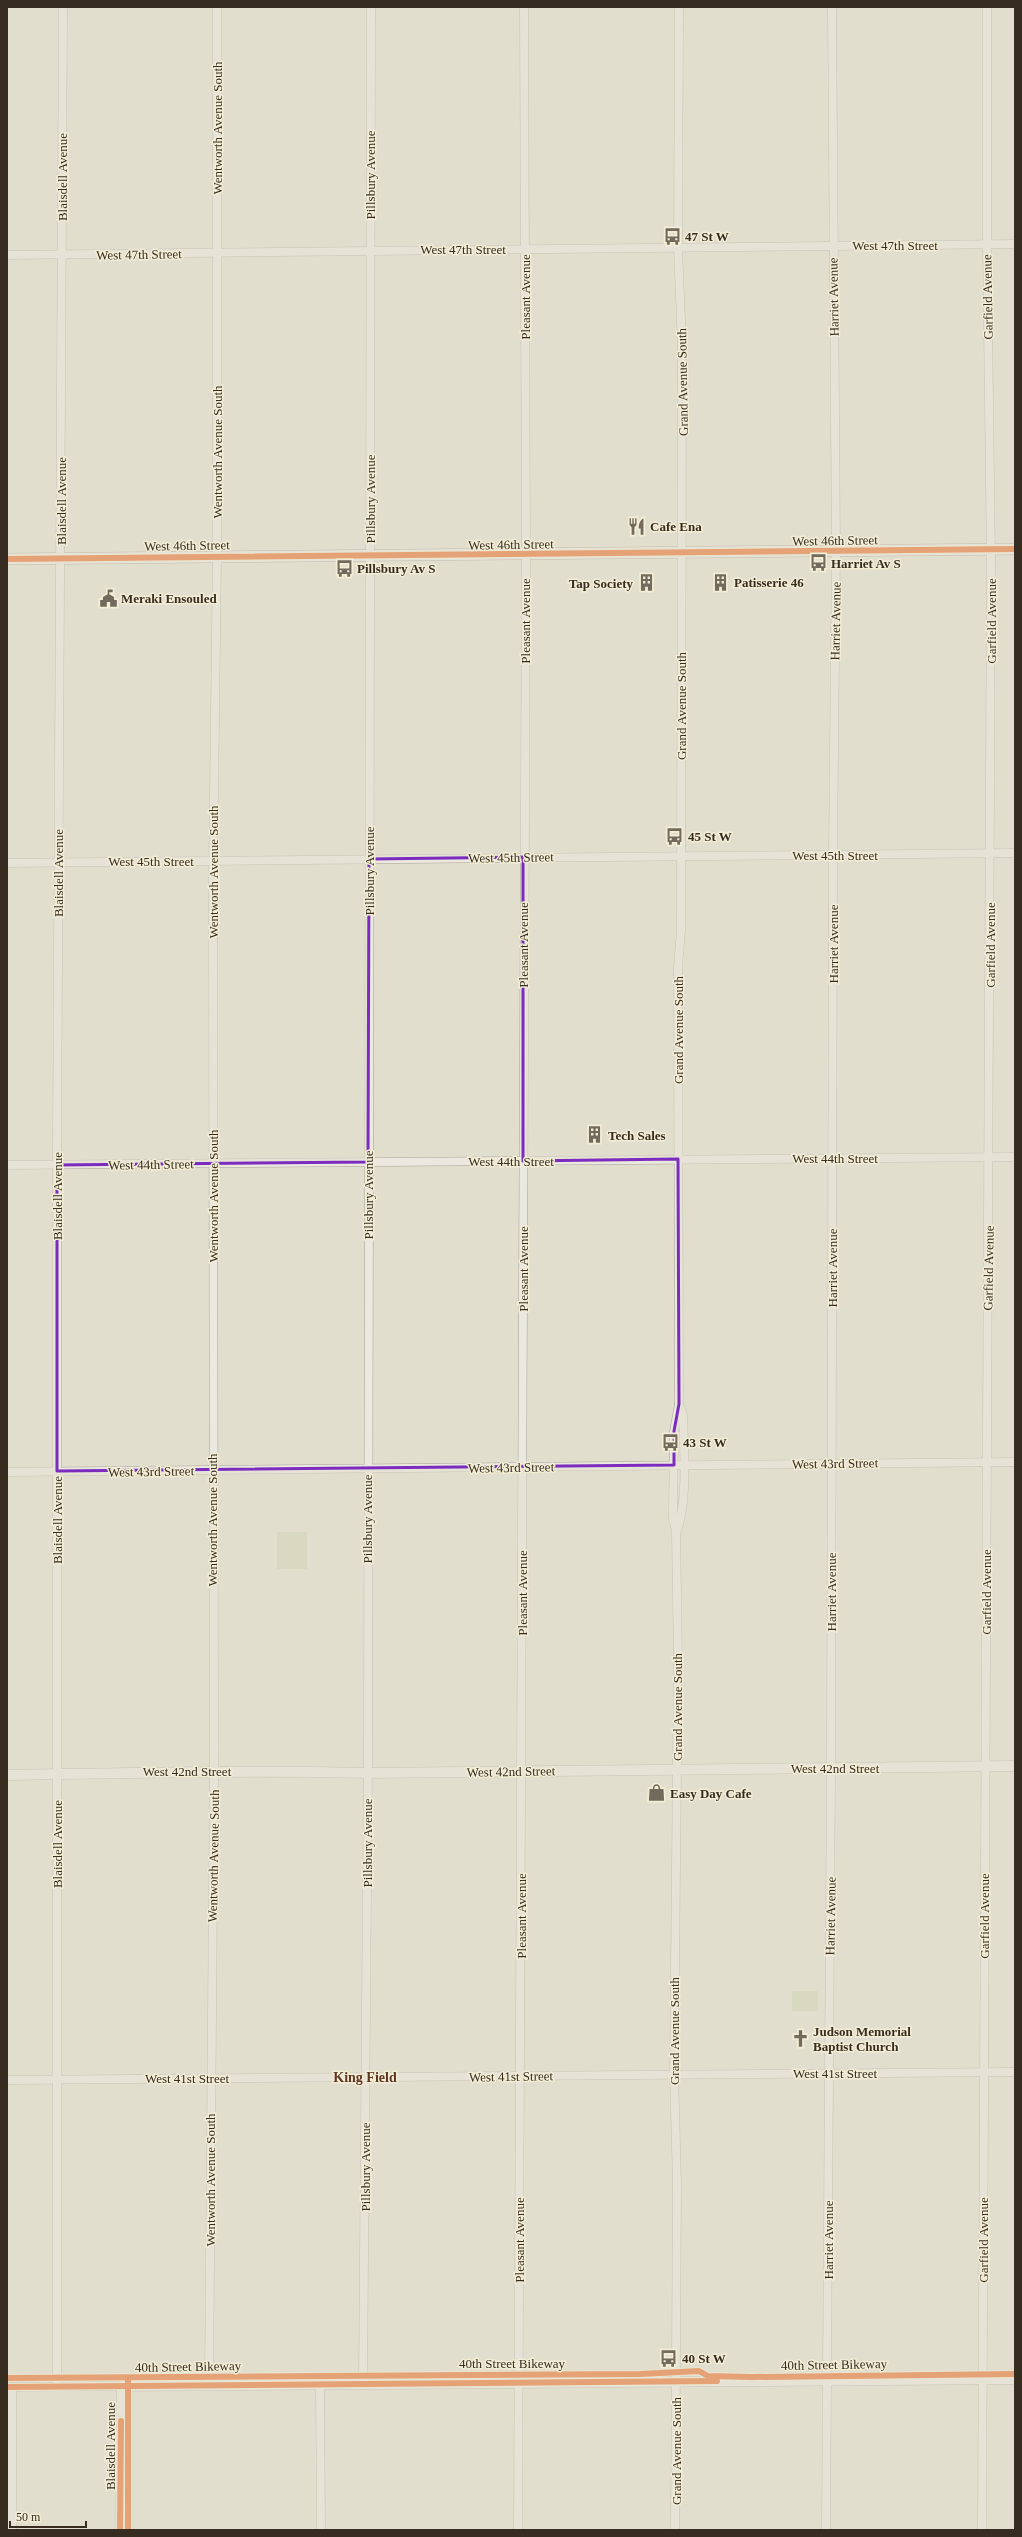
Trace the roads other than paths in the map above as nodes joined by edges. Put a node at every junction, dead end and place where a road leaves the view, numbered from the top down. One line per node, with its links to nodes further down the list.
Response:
1 (64, 7): 16 (street, Blaisdell Avenue)
2 (217, 7): 14 (street, Wentworth Avenue South)
3 (371, 7): 13 (street, Pillsbury Avenue)
4 (524, 7): 12 (street, Pleasant Avenue)
5 (679, 7): 11 (street, Grand Avenue South)
6 (832, 7): 10 (street, Harriet Avenue)
7 (987, 7): 8 (street, Garfield Avenue)
8 (986, 244): 9 (street, West 47th Street); 10 (street, West 47th Street); 17 (street, Garfield Avenue)
9 (1015, 244)
10 (833, 245): 11 (street, West 47th Street); 19 (street, Harriet Avenue)
11 (678, 248): 12 (street, West 47th Street); 20 (street, Grand Avenue South)
12 (524, 249): 13 (street, West 47th Street); 21 (street, Pleasant Avenue)
13 (370, 250): 14 (street, West 47th Street); 23 (street, Pillsbury Avenue)
14 (217, 253): 16 (street, West 47th Street); 22 (street, Wentworth Avenue South)
15 (7, 255): 16 (street, West 47th Street)
16 (62, 255): 24 (street, Blaisdell Avenue)
17 (991, 549): 18 (main road, West 46th Street); 19 (main road, West 46th Street); 27 (street, Garfield Avenue)
18 (1015, 549)
19 (836, 551): 20 (main road, West 46th Street); 28 (street, Harriet Avenue)
20 (681, 552): 21 (main road, West 46th Street); 29 (street, Grand Avenue South)
21 (526, 554): 23 (main road, West 46th Street); 30 (street, Pleasant Avenue)
22 (217, 556): 23 (main road, West 46th Street); 24 (main road, West 46th Street); 32 (street, Wentworth Avenue South)
23 (370, 556): 31 (street, Pillsbury Avenue)
24 (61, 558): 25 (main road, West 46th Street); 34 (street, Blaisdell Avenue)
25 (7, 559)
26 (1015, 853): 27 (street, West 45th Street)
27 (990, 854): 28 (street, West 45th Street); 36 (street, Garfield Avenue)
28 (832, 855): 29 (street, West 45th Street); 38 (street, Harriet Avenue)
29 (681, 856): 30 (street, West 45th Street); 37 (street, Grand Avenue South)
30 (523, 857): 31 (street, West 45th Street); 39 (street, Pleasant Avenue)
31 (369, 859): 32 (street, West 45th Street); 40 (street, Pillsbury Avenue)
32 (213, 861): 34 (street, West 45th Street); 41 (street, Wentworth Avenue South)
33 (7, 862): 34 (street, West 45th Street)
34 (58, 862): 43 (street, Blaisdell Avenue)
35 (1015, 1157): 36 (street, West 44th Street)
36 (989, 1158): 38 (street, West 44th Street); 45 (street, Garfield Avenue)
37 (678, 1159): 38 (street, West 44th Street); 39 (street, West 44th Street); 44 (street, Grand Avenue South)
38 (832, 1159): 47 (street, Harriet Avenue)
39 (523, 1161): 40 (street, West 44th Street); 50 (street, Pleasant Avenue)
40 (368, 1162): 41 (street, West 44th Street); 51 (street, Pillsbury Avenue)
41 (213, 1163): 43 (street, West 44th Street); 52 (street, Wentworth Avenue South)
42 (7, 1165): 43 (street, West 44th Street)
43 (57, 1165): 53 (street, Blaisdell Avenue)
44 (679, 1404): 48 (street, Grand Avenue South); 49 (street, Grand Avenue South)
45 (986, 1462): 46 (street, West 43rd Street); 47 (street, West 43rd Street); 56 (street, Garfield Avenue)
46 (1015, 1462)
47 (832, 1463): 49 (street, West 43rd Street); 58 (street, Harriet Avenue)
48 (674, 1465): 49 (street, West 43rd Street); 50 (street, West 43rd Street); 55 (street, Grand Avenue South)
49 (683, 1465): 55 (street, Grand Avenue South)
50 (522, 1466): 51 (street, West 43rd Street); 61 (street, Pleasant Avenue)
51 (367, 1468): 52 (street, West 43rd Street); 62 (street, Pillsbury Avenue)
52 (212, 1470): 53 (street, West 43rd Street); 60 (street, Wentworth Avenue South)
53 (57, 1471): 54 (street, West 43rd Street); 63 (street, Blaisdell Avenue)
54 (7, 1472)
55 (676, 1531): 59 (street, Grand Avenue South)
56 (985, 1766): 57 (street, West 42nd Street); 58 (street, West 42nd Street); 65 (street, Garfield Avenue)
57 (1015, 1766)
58 (831, 1768): 59 (street, West 42nd Street); 67 (street, Harriet Avenue)
59 (677, 1769): 61 (street, West 42nd Street); 68 (street, Grand Avenue South)
60 (214, 1771): 62 (street, West 42nd Street); 63 (street, West 42nd Street); 71 (street, Wentworth Avenue South)
61 (522, 1771): 62 (street, West 42nd Street); 69 (street, Pleasant Avenue)
62 (368, 1773): 70 (street, Pillsbury Avenue)
63 (58, 1774): 64 (street, West 42nd Street); 72 (street, Blaisdell Avenue)
64 (7, 1775)
65 (983, 2072): 66 (street, West 41st Street); 67 (street, West 41st Street); 74 (street, Garfield Avenue)
66 (1015, 2072)
67 (828, 2073): 68 (street, West 41st Street); 76 (street, Harriet Avenue)
68 (674, 2074): 69 (street, West 41st Street); 78 (street, Grand Avenue South)
69 (520, 2076): 70 (street, West 41st Street); 77 (street, Pleasant Avenue)
70 (365, 2077): 71 (street, West 41st Street); 79 (street, Pillsbury Avenue)
71 (210, 2078): 72 (street, West 41st Street); 81 (street, Wentworth Avenue South)
72 (55, 2079): 73 (street, West 41st Street); 82 (street, Blaisdell Avenue)
73 (7, 2080)
74 (983, 2379): 75 (street); 76 (street); 91 (street, Garfield Avenue)
75 (1015, 2379)
76 (828, 2380): 78 (street); 90 (street, Harriet Avenue)
77 (518, 2382): 78 (street); 79 (street); 88 (street, Pleasant Avenue)
78 (676, 2382): 89 (street, Grand Avenue South)
79 (363, 2383): 80 (street)
80 (320, 2384): 81 (street); 87 (street)
81 (209, 2385): 83 (street)
82 (57, 2386): 83 (street); 84 (street)
83 (121, 2386): 86 (street, Blaisdell Avenue)
84 (10, 2387): 85 (street)
85 (12, 2530)
86 (120, 2530)
87 (321, 2530)
88 (518, 2530)
89 (675, 2530)
90 (826, 2530)
91 (982, 2530)

